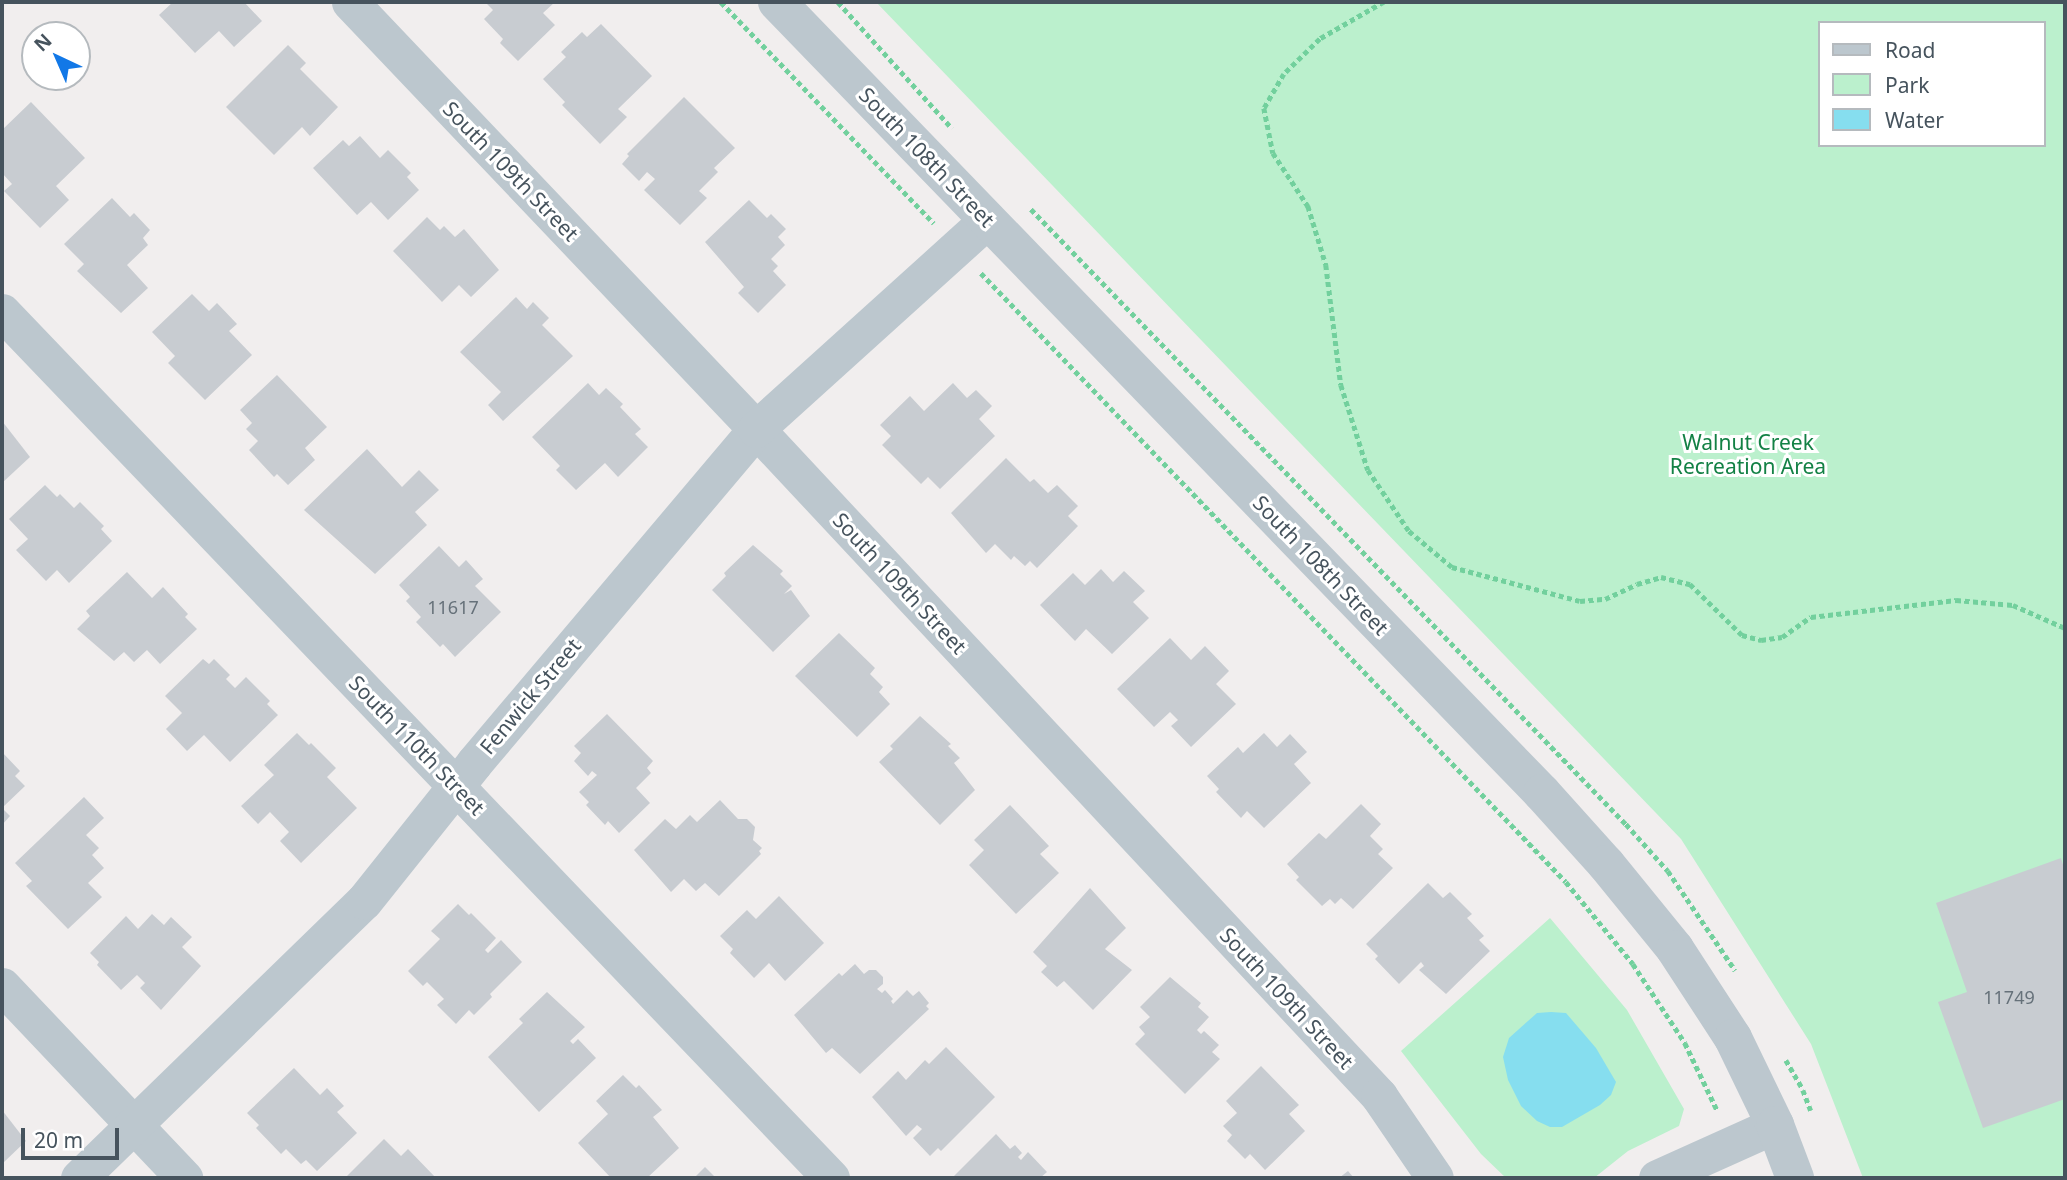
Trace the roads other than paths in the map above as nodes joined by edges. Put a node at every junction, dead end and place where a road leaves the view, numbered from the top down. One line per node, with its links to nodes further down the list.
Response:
1 (350, 2): 5 (street, South 109th Street)
2 (777, 2): 3 (street, South 108th Street)
3 (987, 220): 5 (street, Fenwick Street); 9 (street, South 108th Street)
4 (2, 312): 6 (street, South 110th Street)
5 (756, 429): 6 (street, Fenwick Street); 13 (street, South 109th Street)
6 (456, 785): 8 (street, Fenwick Street); 12 (street, South 110th Street)
7 (2, 986): 8 (street)
8 (132, 1125): 10 (street, Fenwick Street); 11 (street)
9 (1776, 1125): 14 (street); 15 (street, South 108th Street)
10 (79, 1178)
11 (184, 1178)
12 (831, 1178)
13 (1434, 1178)
14 (1657, 1178)
15 (1795, 1178)

